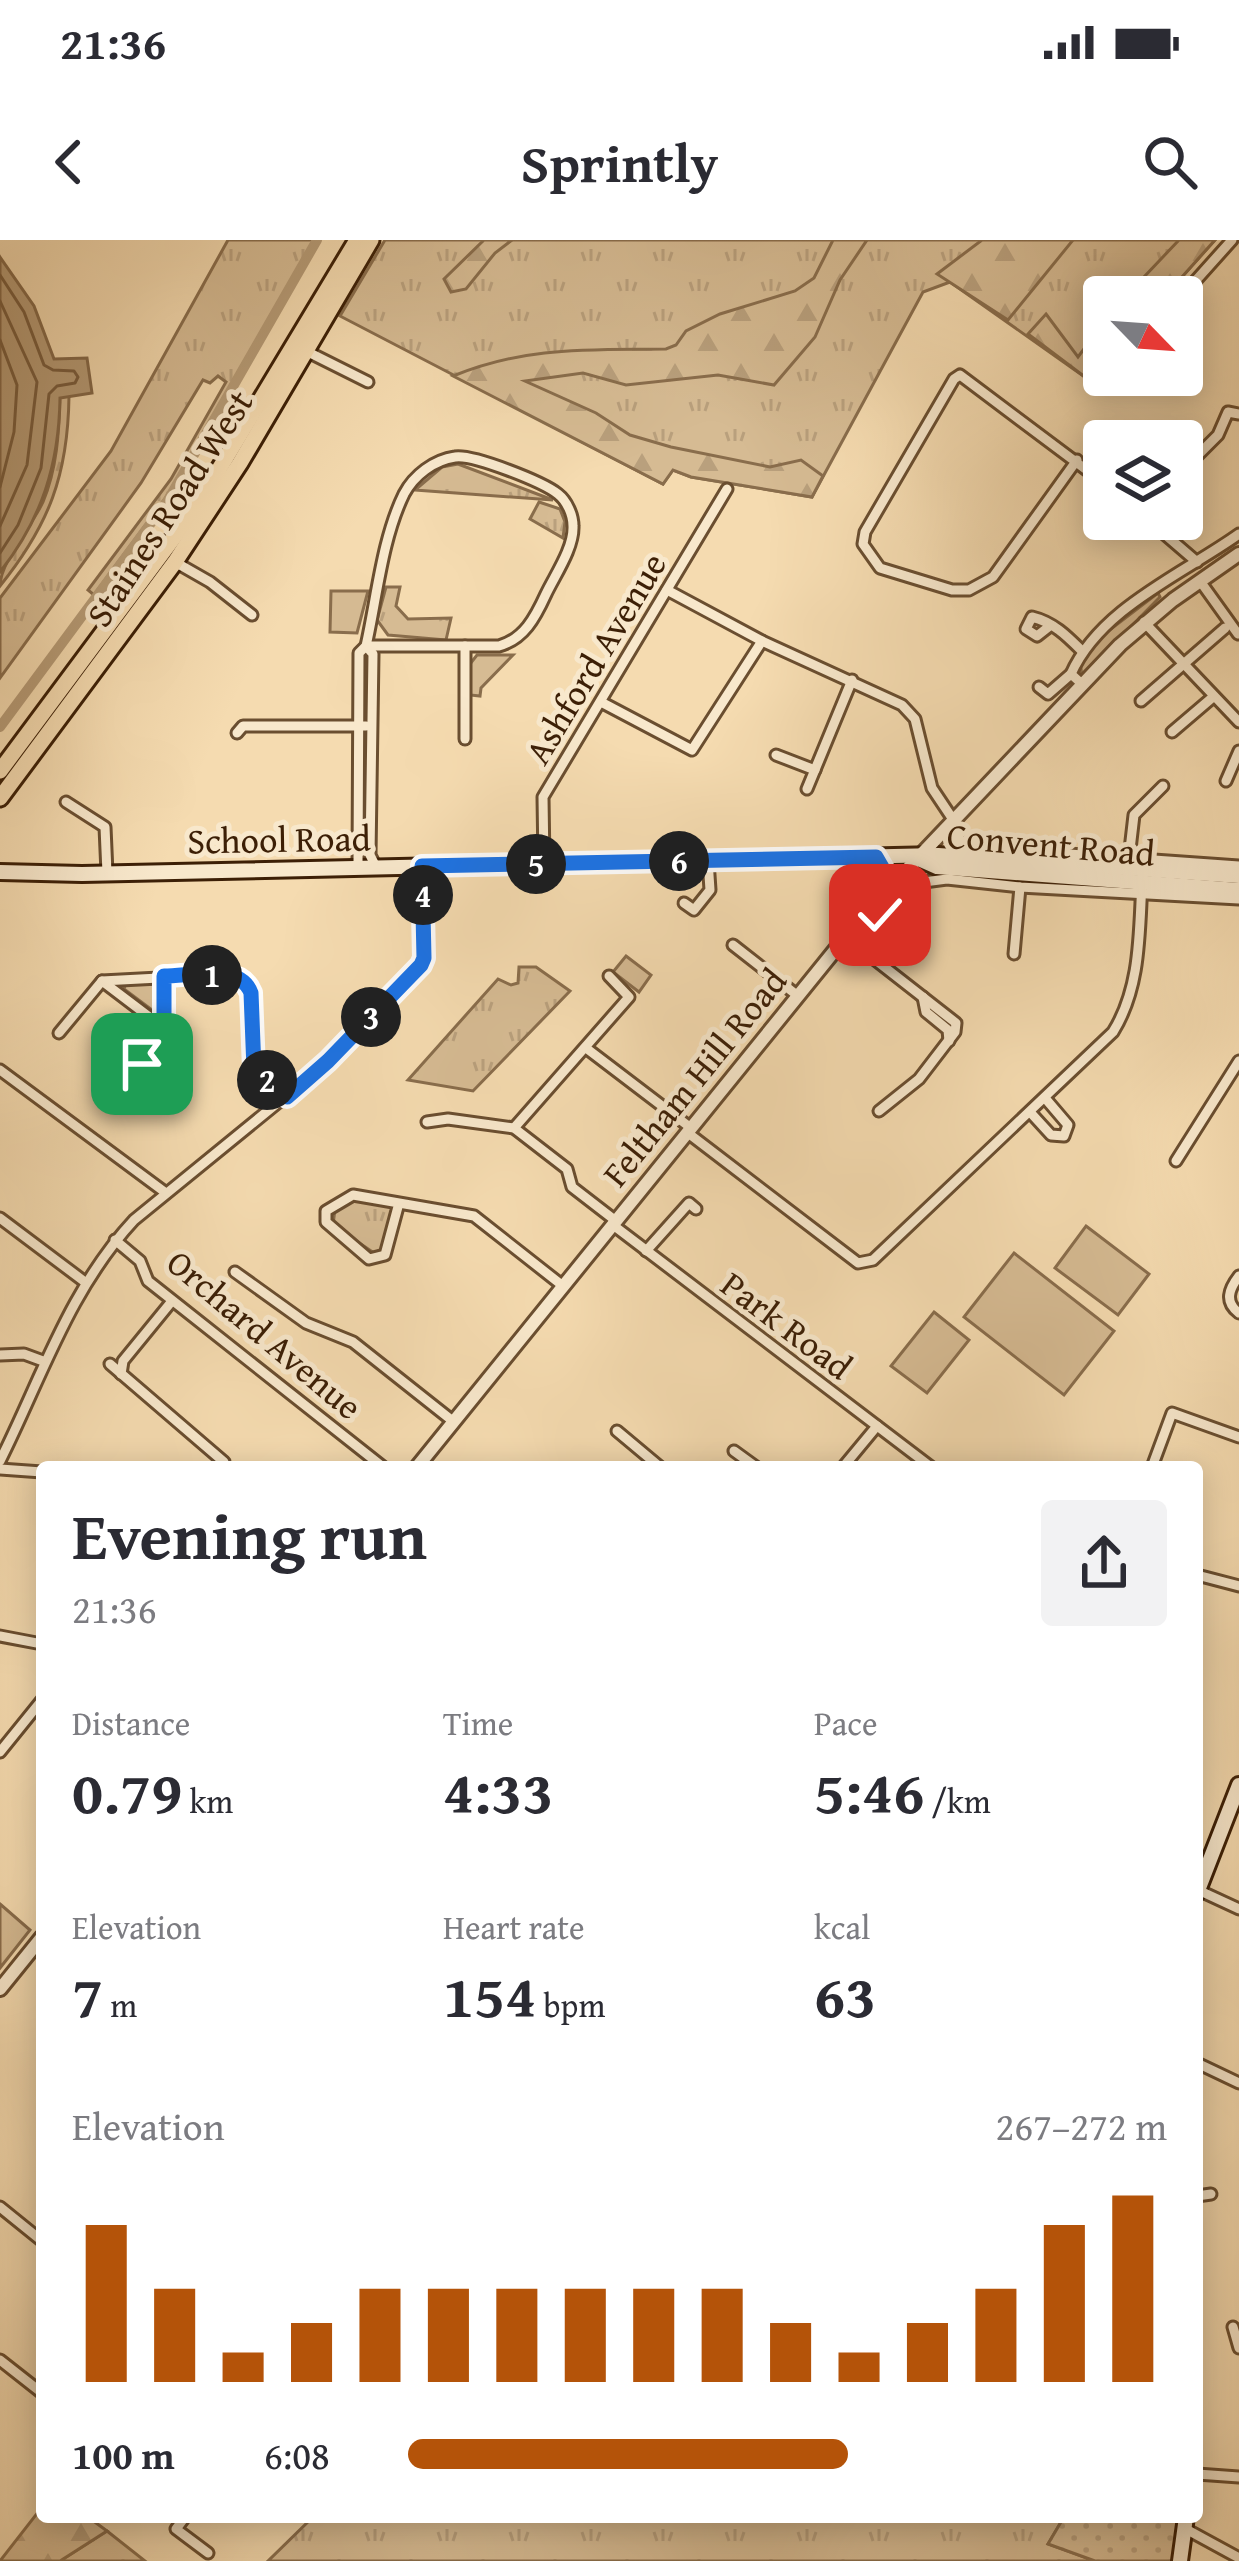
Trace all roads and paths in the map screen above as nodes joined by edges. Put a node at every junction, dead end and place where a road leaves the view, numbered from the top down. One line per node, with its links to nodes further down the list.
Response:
1 (356, 240): 44 (highway, Staines Road West)
2 (371, 240): 5 (highway, Staines Road West)
3 (1232, 240): 4 (street)
4 (1199, 276)
5 (306, 351): 6 (street); 15 (highway, Staines Road West)
6 (368, 382)
7 (1234, 413): 8 (street)
8 (1203, 450)
9 (1077, 460): 9 (street); 10 (street)
10 (1083, 465)
11 (727, 489): 18 (street, Ashford Avenue)
12 (1239, 534): 16 (street)
13 (1171, 540): 16 (street)
14 (1239, 554): 17 (street, Feltham Hill Road)
15 (175, 562): 19 (street); 48 (highway, Staines Road West)
16 (1197, 562): 27 (street)
17 (1201, 581): 20 (street, Feltham Hill Road); 23 (street)
18 (668, 590): 24 (street); 35 (street, Ashford Avenue)
19 (252, 615)
20 (1144, 622): 28 (street); 31 (street, Feltham Hill Road)
21 (1051, 625): 27 (street)
22 (1225, 628): 28 (street)
23 (1238, 634)
24 (762, 641): 30 (street); 35 (street)
25 (366, 646): 26 (street); 26 (street); 37 (street)
26 (465, 646): 40 (street)
27 (1082, 650): 29 (street)
28 (1184, 664): 33 (street); 34 (street)
29 (1071, 674): 31 (street); 32 (street)
30 (852, 680): 43 (street); 50 (street)
31 (1083, 685): 50 (street, Feltham Hill Road)
32 (1039, 687)
33 (1213, 697): 36 (street); 38 (street)
34 (1141, 701)
35 (601, 702): 56 (street, Ashford Avenue)
36 (1239, 722)
37 (366, 726): 39 (street); 60 (street); 61 (street)
38 (1172, 732)
39 (237, 733)
40 (465, 739)
41 (1239, 751): 45 (street)
42 (776, 755): 43 (street)
43 (815, 770): 47 (street)
44 (0, 771)
45 (1226, 781)
46 (1162, 786): 53 (street)
47 (807, 789)
48 (0, 798)
49 (66, 802): 63 (street)
50 (954, 821): 52 (street); 54 (street, Feltham Hill Road)
51 (876, 857): 54 (main road, School Road); 55 (main road, School Road); 68 (street)
52 (969, 857): 54 (main road, Convent Road); 57 (main road, Convent Road)
53 (1129, 858): 57 (street, Convent Road); 59 (street, Convent Road)
54 (919, 859): 66 (main road, Convent Road); 68 (street, Feltham Hill Road)
55 (708, 860): 56 (main road, School Road); 70 (street)
56 (544, 864): 58 (main road, School Road)
57 (1051, 864): 64 (main road, Convent Road)
58 (422, 866): 60 (main road, School Road); 85 (street)
59 (1239, 866)
60 (376, 867): 61 (main road, School Road)
61 (358, 868): 63 (main road, School Road)
62 (0, 872): 63 (main road, School Road)
63 (107, 873)
64 (1239, 876)
65 (1020, 887): 66 (street, Convent Road); 71 (street, Convent Road); 74 (street)
66 (1142, 889): 67 (main road, Convent Road); 69 (street, Convent Road); 86 (street)
67 (1239, 890)
68 (881, 898): 71 (street, Feltham Hill Road)
69 (1239, 899)
70 (684, 904)
71 (869, 909): 72 (street, Feltham Hill Road)
72 (847, 937): 78 (street, Feltham Hill Road); 87 (street)
73 (733, 945): 78 (street)
74 (1014, 954)
75 (164, 976): 77 (street); 79 (street); 85 (street)
76 (609, 976): 81 (street)
77 (102, 981): 79 (street); 80 (street)
78 (798, 996): 91 (street, Feltham Hill Road)
79 (164, 1022): 84 (street)
80 (59, 1034)
81 (586, 1048): 90 (street); 91 (street)
82 (1239, 1061): 92 (street)
83 (0, 1070): 93 (street)
84 (127, 1083)
85 (287, 1097): 93 (street)
86 (1045, 1098): 88 (street); 88 (street)
87 (879, 1112)
88 (1030, 1112): 91 (street)
89 (427, 1122): 90 (street)
90 (514, 1128): 97 (street, Park Road)
91 (689, 1131): 97 (street, Feltham Hill Road)
92 (1176, 1161)
93 (166, 1193): 98 (street)
94 (399, 1203): 94 (street); 103 (street)
95 (696, 1209): 99 (street)
96 (0, 1218): 102 (street)
97 (615, 1223): 99 (street, Park Road); 103 (street, Feltham Hill Road)
98 (115, 1240): 102 (street); 104 (street, Orchard Avenue)
99 (646, 1251): 111 (street, Park Road)
100 (235, 1272): 110 (street)
101 (1239, 1276): 105 (street)
102 (85, 1282): 107 (street)
103 (563, 1286): 110 (street, Feltham Hill Road)
104 (172, 1301): 109 (street); 116 (street, Orchard Avenue)
105 (1239, 1313)
106 (0, 1355): 107 (street)
107 (44, 1361): 123 (street)
108 (110, 1364): 109 (street)
109 (121, 1374): 114 (street)
110 (454, 1422): 117 (street, Feltham Hill Road)
111 (877, 1426): 120 (street); 121 (street, Park Road)
112 (617, 1431): 118 (street)
113 (1239, 1437): 122 (street)
114 (236, 1450)
115 (734, 1451): 119 (street)
116 (375, 1461)
117 (422, 1461)
118 (653, 1461)
119 (748, 1461)
120 (848, 1461)
121 (923, 1461)
122 (1154, 1461)
123 (0, 1465): 124 (street)
124 (36, 1471)
125 (1203, 1577): 126 (street)
126 (1239, 1586)
127 (0, 1636): 128 (street)
128 (36, 1643)
129 (36, 1707): 130 (street)
130 (0, 1752)
131 (1239, 1785): 132 (main road)
132 (1203, 1876)
133 (1203, 1894): 134 (street)
134 (1239, 1909)
135 (36, 1944): 136 (street)
136 (0, 1989)
137 (1203, 2066): 138 (street)
138 (1239, 2083)
139 (1211, 2194): 140 (street)
140 (1203, 2195)
141 (0, 2207): 142 (street)
142 (36, 2236)
143 (1233, 2326): 144 (street)
144 (1239, 2348)
145 (0, 2360): 146 (street)
146 (36, 2388)
147 (1203, 2474): 148 (street)
148 (1239, 2477)
149 (180, 2523): 152 (street)
150 (1185, 2523): 154 (main road)
151 (1186, 2523): 153 (street)
152 (208, 2553)
153 (1239, 2558)
154 (1180, 2561)

